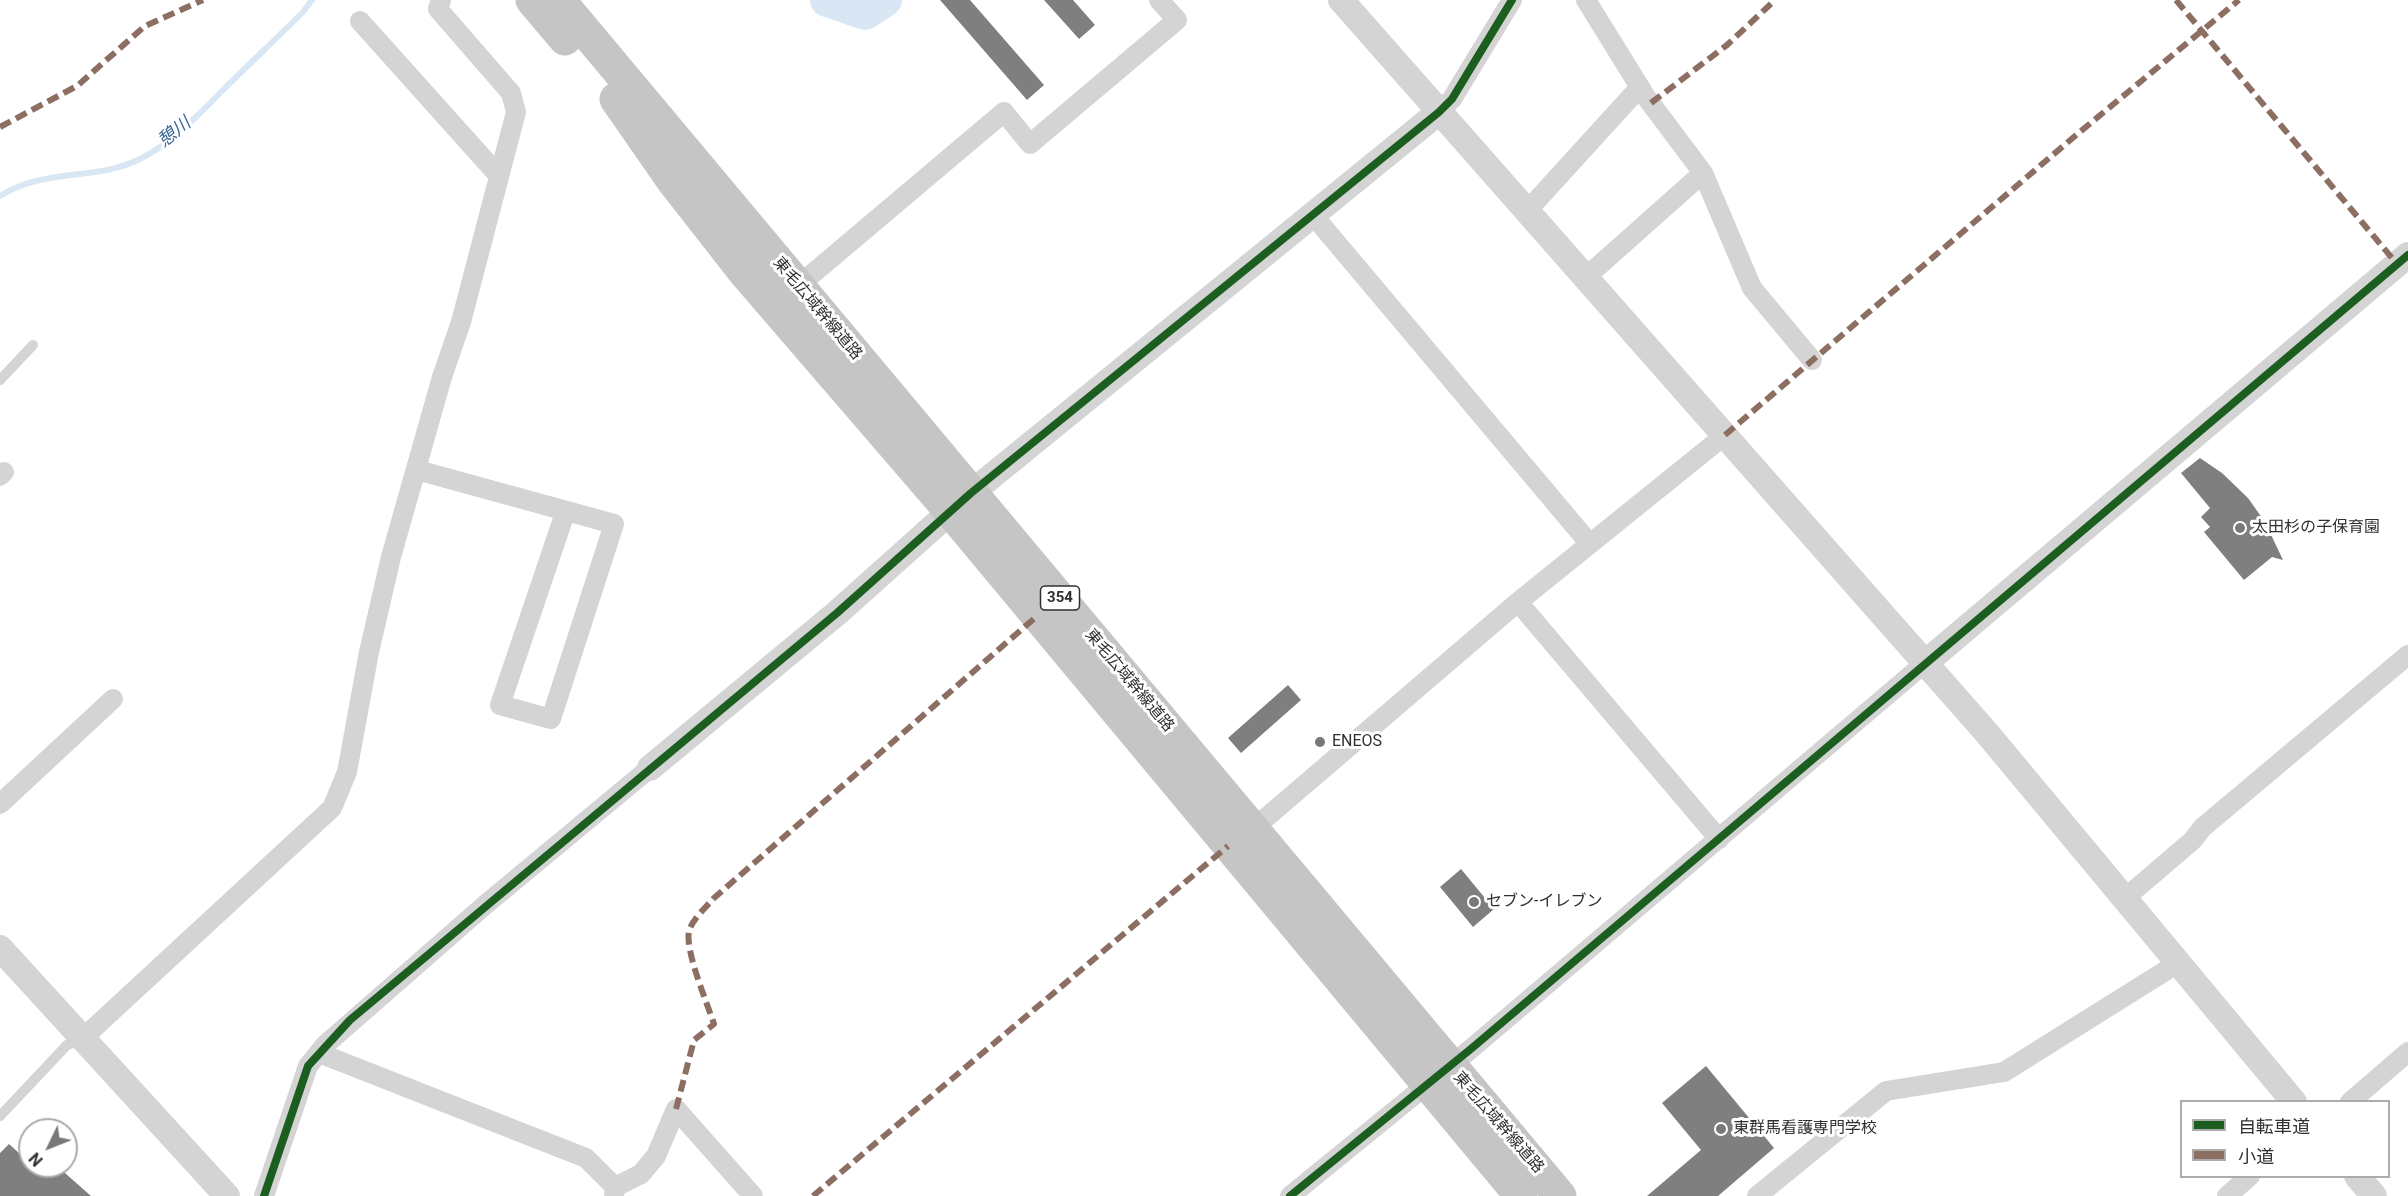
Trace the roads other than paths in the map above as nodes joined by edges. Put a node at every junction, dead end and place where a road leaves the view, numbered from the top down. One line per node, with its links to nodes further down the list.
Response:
1 (441, 0): 12 (street)
2 (532, 0): 23 (highway, 東毛広域幹線道路 / 354)
3 (559, 0): 17 (highway, 東毛広域幹線道路 / 354)
4 (1159, 0): 17 (street)
5 (1341, 0): 10 (street)
6 (1512, 0): 10 (street)
7 (1586, 0): 9 (street)
8 (360, 21): 12 (street)
9 (1640, 87): 11 (street); 13 (street)
10 (1439, 112): 13 (street); 14 (street)
11 (1703, 173): 16 (street); 19 (street)
12 (499, 176): 22 (street)
13 (1527, 211): 16 (street)
14 (1312, 215): 23 (street); 25 (street)
15 (2404, 266): 28 (street)
16 (1586, 277): 21 (street)
17 (798, 286): 23 (highway, 東毛広域幹線道路 / 354)
18 (33, 345): 20 (lane)
19 (1812, 360)
20 (0, 380)
21 (1725, 435): 25 (street); 28 (street)
22 (417, 470): 24 (street); 37 (street)
23 (961, 503): 30 (street); 32 (highway, 東毛広域幹線道路 / 354); 40 (highway, 東毛広域幹線道路 / 354)
24 (565, 513): 24 (street)
25 (1590, 544): 26 (street)
26 (1518, 602): 32 (street); 33 (street)
27 (2408, 655): 34 (street)
28 (1925, 663): 33 (street); 34 (street)
29 (113, 699): 31 (street)
30 (650, 768): 39 (street)
31 (0, 804)
32 (1254, 828): 40 (highway, 東毛広域幹線道路 / 354)
33 (1719, 839): 40 (street)
34 (2124, 898): 36 (street)
35 (0, 948): 37 (street)
36 (2178, 963): 41 (street); 53 (street)
37 (83, 1038): 43 (lane); 47 (street)
38 (2408, 1052): 42 (street)
39 (318, 1053): 46 (street); 48 (street)
40 (1438, 1074): 50 (street); 51 (highway, 東毛広域幹線道路 / 354); 52 (highway, 東毛広域幹線道路 / 354)
41 (2293, 1100)
42 (2351, 1100)
43 (0, 1116)
44 (2248, 1178): 54 (street)
45 (2359, 1178): 55 (street)
46 (614, 1191): 49 (street)
47 (227, 1196)
48 (264, 1196)
49 (753, 1196)
50 (1290, 1196)
51 (1521, 1196)
52 (1560, 1196)
53 (1757, 1196)
54 (2227, 1196)
55 (2374, 1196)

